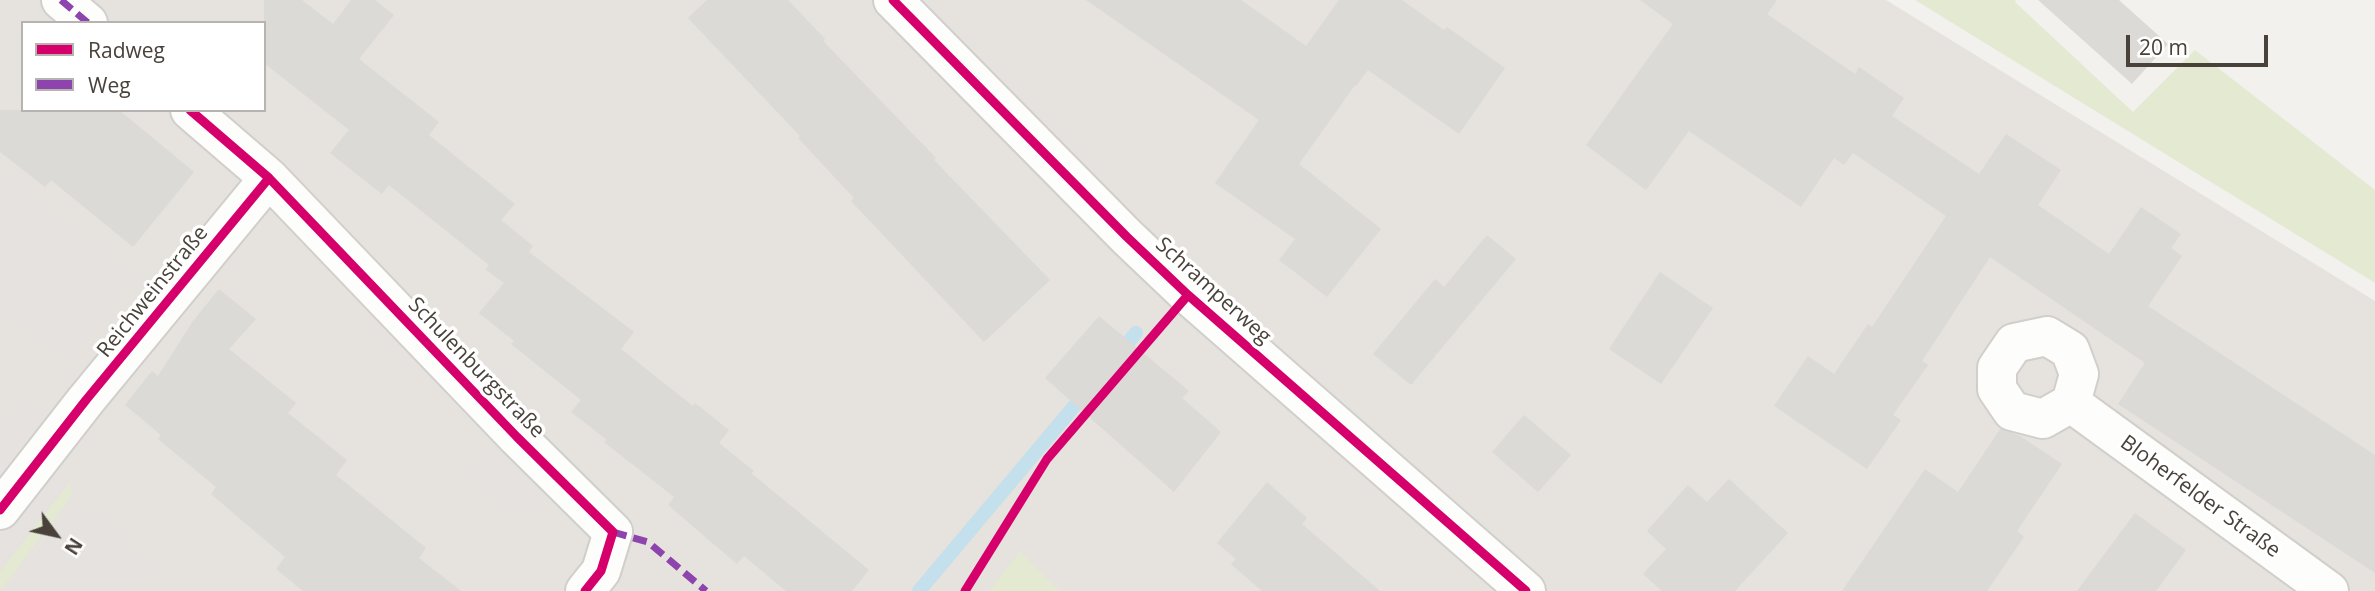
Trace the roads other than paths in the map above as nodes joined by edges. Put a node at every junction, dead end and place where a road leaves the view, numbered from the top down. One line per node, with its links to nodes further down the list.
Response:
1 (61, 0): 3 (street)
2 (893, 0): 9 (street, Schramperweg)
3 (86, 21)
4 (192, 112): 5 (street)
5 (269, 178): 7 (street, Reichweinstraße); 8 (street, Schulenburgstraße)
6 (2071, 403): 10 (street, Bloherfelder Straße)
7 (0, 510)
8 (585, 591)
9 (1526, 591)
10 (2329, 591)

